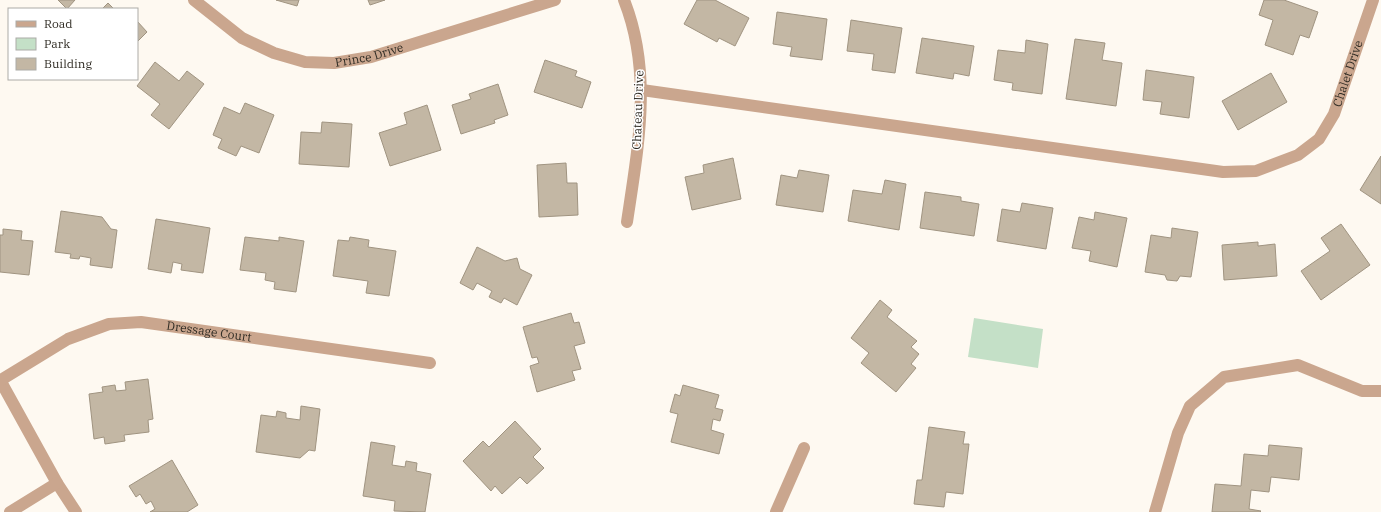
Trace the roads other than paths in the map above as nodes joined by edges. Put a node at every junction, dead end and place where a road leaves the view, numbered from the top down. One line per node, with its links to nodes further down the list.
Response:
1 (194, 0): 2 (street, Prince Drive)
2 (555, 0)
3 (624, 0): 5 (street, Chateau Drive)
4 (1373, 0): 5 (street, Chalet Drive)
5 (642, 90): 6 (street, Chateau Drive)
6 (627, 222)
7 (430, 363): 8 (street, Dressage Court)
8 (0, 380): 11 (street)
9 (1381, 390): 15 (street)
10 (804, 448): 14 (street)
11 (57, 483): 12 (street); 13 (street)
12 (10, 512)
13 (76, 512)
14 (776, 512)
15 (1155, 512)

